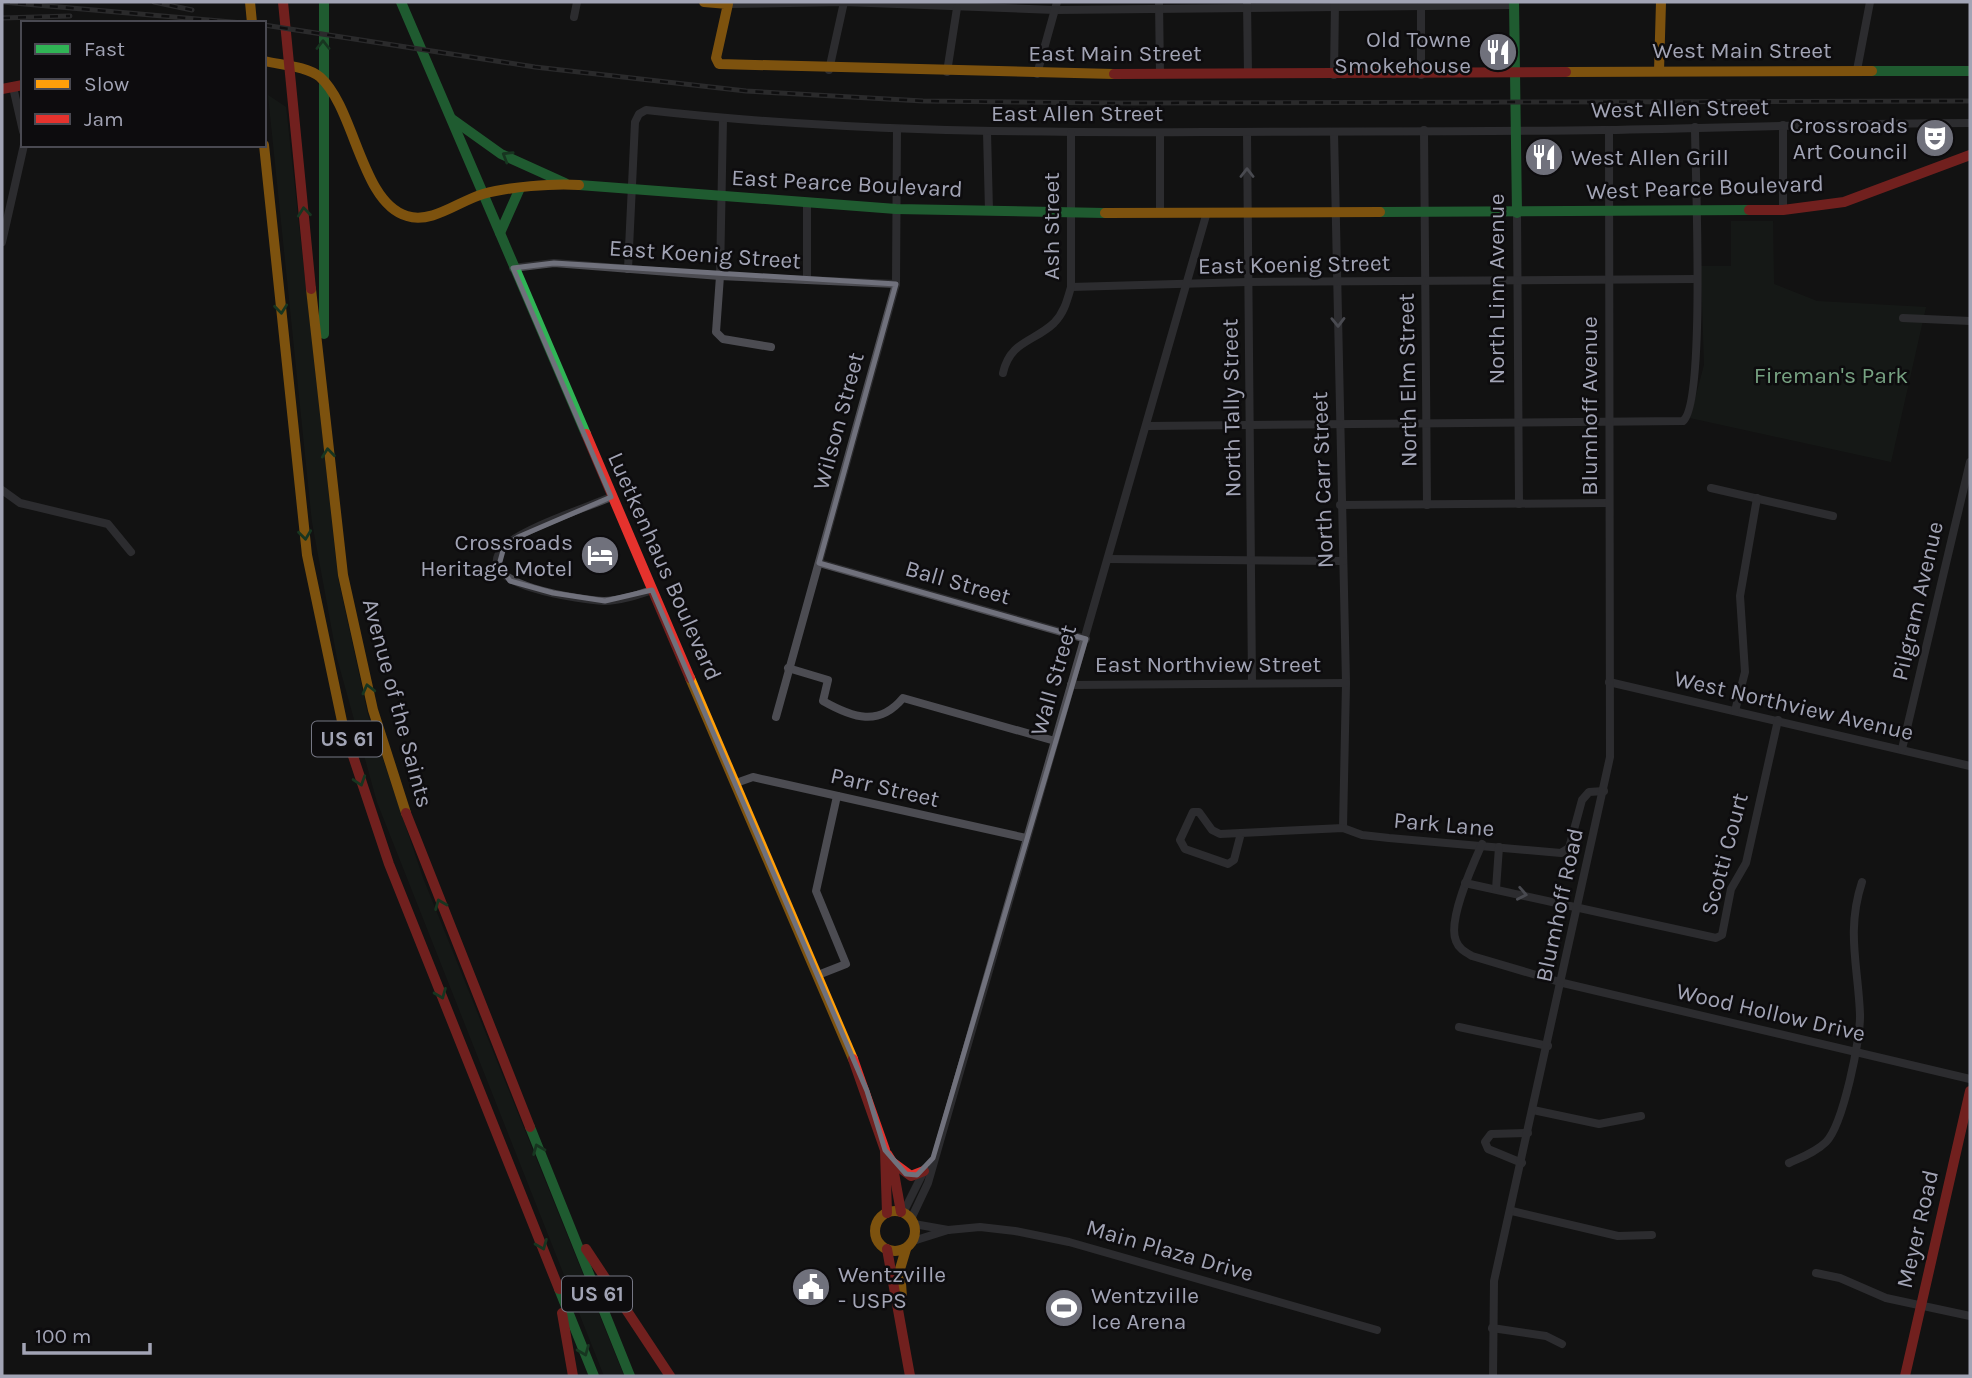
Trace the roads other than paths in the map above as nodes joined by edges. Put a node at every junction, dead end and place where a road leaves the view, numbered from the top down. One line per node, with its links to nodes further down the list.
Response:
1 (250, 2): 19 (main road)
2 (283, 2): 92 (main road, Avenue of the Saints / US 61, one-way to 2)
3 (324, 2): 92 (main road, one-way to 3)
4 (401, 2): 33 (main road, Luetkenhaus Boulevard)
5 (577, 2): 18 (street)
6 (704, 2): 10 (main road)
7 (844, 2): 10 (street); 17 (street); 21 (street)
8 (1661, 2): 23 (main road)
9 (1870, 2): 22 (street)
10 (728, 3): 21 (main road, East Main Street)
11 (1421, 4): 12 (street); 15 (street); 30 (street)
12 (1514, 4): 31 (main road, North Linn Avenue)
13 (1159, 5): 14 (street); 16 (street); 27 (street)
14 (1247, 5): 15 (street); 28 (street)
15 (1335, 5): 29 (street)
16 (1056, 6): 17 (street); 26 (street)
17 (957, 8): 25 (street)
18 (573, 17)
19 (252, 21)
20 (266, 61): 54 (main road, East Pearce Boulevard)
21 (829, 70): 25 (main road, East Main Street)
22 (1857, 70): 23 (main road, West Main Street); 24 (main road, West Main Street)
23 (1659, 71): 31 (main road, West Main Street)
24 (1970, 71)
25 (947, 72): 26 (main road, East Main Street)
26 (1037, 74): 27 (main road, East Main Street)
27 (1160, 74): 28 (main road, East Main Street)
28 (1248, 74): 29 (main road, East Main Street)
29 (1334, 75): 30 (main road, East Main Street)
30 (1421, 75): 31 (main road, East Main Street)
31 (1514, 75): 43 (main road, North Linn Avenue)
32 (13, 87): 35 (street)
33 (452, 118): 51 (main road, one-way to 33); 54 (main road, Luetkenhaus Boulevard)
34 (723, 119): 39 (street, East Allen Street); 53 (street, East Allen Street); 55 (street)
35 (21, 122)
36 (1970, 123): 37 (street, West Allen Street)
37 (1783, 125): 38 (street, West Allen Street); 58 (street)
38 (1695, 127): 41 (street, West Allen Street); 66 (street)
39 (897, 129): 44 (street, East Allen Street); 57 (street, Wilson Street)
40 (1423, 130): 42 (street, East Allen Street); 43 (street, East Allen Street); 64 (street, North Elm Street)
41 (1609, 130): 43 (street, West Allen Street); 61 (street, Blumhoff Avenue)
42 (1334, 131): 45 (street, East Allen Street); 63 (street, North Carr Street)
43 (1516, 131): 65 (main road, North Linn Avenue)
44 (987, 132): 46 (street, East Allen Street); 59 (street)
45 (1247, 132): 47 (street, East Allen Street); 68 (street, North Tally Street, one-way to 45)
46 (1071, 133): 47 (street, East Allen Street); 67 (street, Ash Street)
47 (1160, 134): 62 (street)
48 (24, 147): 70 (street)
49 (264, 147): 160 (main road, US 61, one-way to 160)
50 (1970, 155): 58 (main road, West Pearce Boulevard)
51 (568, 184): 52 (main road, East Pearce Boulevard); 53 (main road, East Pearce Boulevard)
52 (520, 188): 54 (main road, East Pearce Boulevard); 69 (main road)
53 (633, 190): 55 (main road, East Pearce Boulevard); 72 (street)
54 (484, 194): 69 (main road, Luetkenhaus Boulevard)
55 (719, 196): 56 (main road, East Pearce Boulevard); 73 (street)
56 (807, 203): 57 (main road, East Pearce Boulevard); 76 (street)
57 (896, 209): 59 (main road, East Pearce Boulevard); 81 (street, Wilson Street)
58 (1783, 210): 66 (main road, West Pearce Boulevard)
59 (989, 211): 67 (main road, East Pearce Boulevard)
60 (1208, 212): 62 (main road, East Pearce Boulevard); 68 (main road, East Pearce Boulevard); 82 (street, Wall Street)
61 (1608, 212): 65 (main road, West Pearce Boulevard); 66 (main road, West Pearce Boulevard); 74 (street, Blumhoff Avenue)
62 (1160, 213): 67 (main road, East Pearce Boulevard)
63 (1336, 213): 64 (main road, East Pearce Boulevard); 68 (main road, East Pearce Boulevard); 78 (street, North Carr Street)
64 (1425, 213): 65 (main road, East Pearce Boulevard); 79 (street, North Elm Street)
65 (1517, 213): 77 (street, North Linn Avenue)
66 (1696, 213): 75 (street)
67 (1070, 214): 83 (street, Ash Street)
68 (1248, 214): 80 (street, North Tally Street)
69 (500, 233): 71 (main road, Luetkenhaus Boulevard)
70 (2, 242)
71 (513, 268): 72 (street, East Koenig Street); 98 (main road, Luetkenhaus Boulevard)
72 (628, 269): 73 (street, East Koenig Street)
73 (720, 276): 76 (street, East Koenig Street); 86 (street)
74 (1607, 279): 75 (street, East Koenig Street); 77 (street, East Koenig Street); 89 (street, Blumhoff Avenue)
75 (1696, 279): 89 (street)
76 (807, 280): 81 (street, East Koenig Street)
77 (1518, 280): 79 (street, East Koenig Street); 88 (street, North Linn Avenue)
78 (1337, 281): 79 (street, East Koenig Street); 80 (street, East Koenig Street); 90 (street, North Carr Street, one-way to 90)
79 (1425, 281): 91 (street, North Elm Street)
80 (1247, 282): 82 (street, East Koenig Street); 94 (street, North Tally Street)
81 (896, 284): 109 (street, Wilson Street)
82 (1188, 285): 83 (street, East Koenig Street); 93 (street, Wall Street)
83 (1071, 288): 87 (street, Ash Street)
84 (1903, 318): 85 (street)
85 (1970, 321)
86 (771, 347)
87 (1003, 373)
88 (1518, 423): 89 (street); 91 (street); 101 (street, North Linn Avenue)
89 (1610, 423): 100 (street, Blumhoff Avenue)
90 (1339, 424): 91 (street); 94 (street); 102 (street, North Carr Street)
91 (1428, 424): 103 (street, North Elm Street)
92 (325, 426): 152 (main road, Avenue of the Saints / US 61, one-way to 92)
93 (1147, 426): 94 (street); 106 (street, Wall Street)
94 (1252, 426): 107 (street, North Tally Street)
95 (1970, 462): 121 (street, Pilgram Avenue)
96 (1711, 488): 99 (street)
97 (2, 490): 105 (street)
98 (611, 497): 110 (main road, Luetkenhaus Boulevard); 110 (street)
99 (1757, 498): 104 (street); 117 (street)
100 (1609, 503): 101 (street); 114 (street, Blumhoff Avenue)
101 (1519, 504): 103 (street)
102 (1340, 505): 103 (street); 108 (street, North Carr Street)
103 (1427, 505)
104 (1833, 516)
105 (131, 552)
106 (1108, 559): 107 (street); 111 (street, Wall Street)
107 (1252, 560): 108 (street); 115 (street, North Tally Street)
108 (1343, 561): 113 (street, North Carr Street)
109 (819, 563): 111 (street, Ball Street); 112 (street, Wilson Street)
110 (652, 590): 123 (main road, Luetkenhaus Boulevard)
111 (1086, 639): 116 (street, Wall Street)
112 (788, 668): 118 (street, Wilson Street); 120 (street)
113 (1346, 682): 115 (street, East Northview Street); 126 (street, North Carr Street)
114 (1609, 682): 117 (street, West Northview Avenue); 124 (street, Blumhoff Road)
115 (1252, 684): 116 (street, East Northview Street)
116 (1071, 685): 120 (street, Wall Street)
117 (1735, 711): 119 (street, West Northview Avenue)
118 (776, 717)
119 (1778, 720): 121 (street, West Northview Avenue); 134 (street, Scotti Court)
120 (1055, 741): 128 (street, Wall Street)
121 (1902, 749): 122 (street, West Northview Avenue)
122 (1970, 766)
123 (736, 783): 125 (street, Parr Street); 135 (main road, Luetkenhaus Boulevard)
124 (1604, 791): 130 (street, Park Lane); 134 (street, Blumhoff Road)
125 (837, 796): 128 (street, Parr Street); 135 (street)
126 (1343, 828): 127 (street, Park Lane); 129 (street, Park Lane)
127 (1241, 833): 127 (street, Park Lane)
128 (1026, 838): 146 (street, Wall Street)
129 (1482, 844): 130 (street, Park Lane); 132 (street, Wood Hollow Drive)
130 (1499, 847): 133 (street)
131 (1863, 882): 139 (street)
132 (1465, 883): 133 (street); 136 (street, Wood Hollow Drive)
133 (1496, 889): 134 (street, one-way to 134)
134 (1578, 905): 136 (street, Blumhoff Road)
135 (818, 975): 145 (main road, Luetkenhaus Boulevard)
136 (1563, 983): 138 (street, Blumhoff Road); 139 (street, Wood Hollow Drive)
137 (1459, 1027): 138 (street)
138 (1548, 1046): 142 (street, Blumhoff Road)
139 (1855, 1052): 140 (street, Wood Hollow Drive); 149 (street)
140 (1970, 1079)
141 (1970, 1091): 161 (main road, Meyer Road)
142 (1533, 1110): 143 (street); 144 (street, Blumhoff Road)
143 (1641, 1116)
144 (1528, 1133): 148 (street, Blumhoff Road); 148 (street)
145 (885, 1150): 147 (main road, Luetkenhaus Boulevard); 153 (main road, Luetkenhaus Boulevard)
146 (933, 1158): 150 (street, Wall Street); 154 (street, Wall Street)
147 (892, 1162): 150 (main road); 154 (main road, Luetkenhaus Boulevard)
148 (1522, 1163): 151 (street, Blumhoff Road)
149 (1789, 1163)
150 (924, 1171): 154 (street, Wall Street)
151 (1511, 1211): 156 (street); 163 (street, Blumhoff Road)
152 (564, 1213): 169 (main road, Avenue of the Saints / US 61); 170 (main road)
153 (887, 1213): 154 (main road); 158 (main road)
154 (907, 1217): 155 (street, Main Plaza Drive); 157 (main road)
155 (948, 1230): 157 (street, Main Plaza Drive); 164 (street, Main Plaza Drive)
156 (1652, 1235)
157 (910, 1245): 158 (main road); 166 (main road)
158 (887, 1250): 166 (main road)
159 (1816, 1273): 161 (street)
160 (556, 1280): 167 (main road); 168 (main road, US 61, one-way to 168)
161 (1921, 1305): 162 (street); 173 (main road, Meyer Road)
162 (1970, 1316)
163 (1492, 1328): 165 (street); 172 (street, Blumhoff Road)
164 (1377, 1330)
165 (1562, 1344)
166 (908, 1362): 171 (main road)
167 (573, 1376)
168 (594, 1376)
169 (630, 1376)
170 (670, 1376)
171 (910, 1376)
172 (1493, 1376)
173 (1905, 1376)

